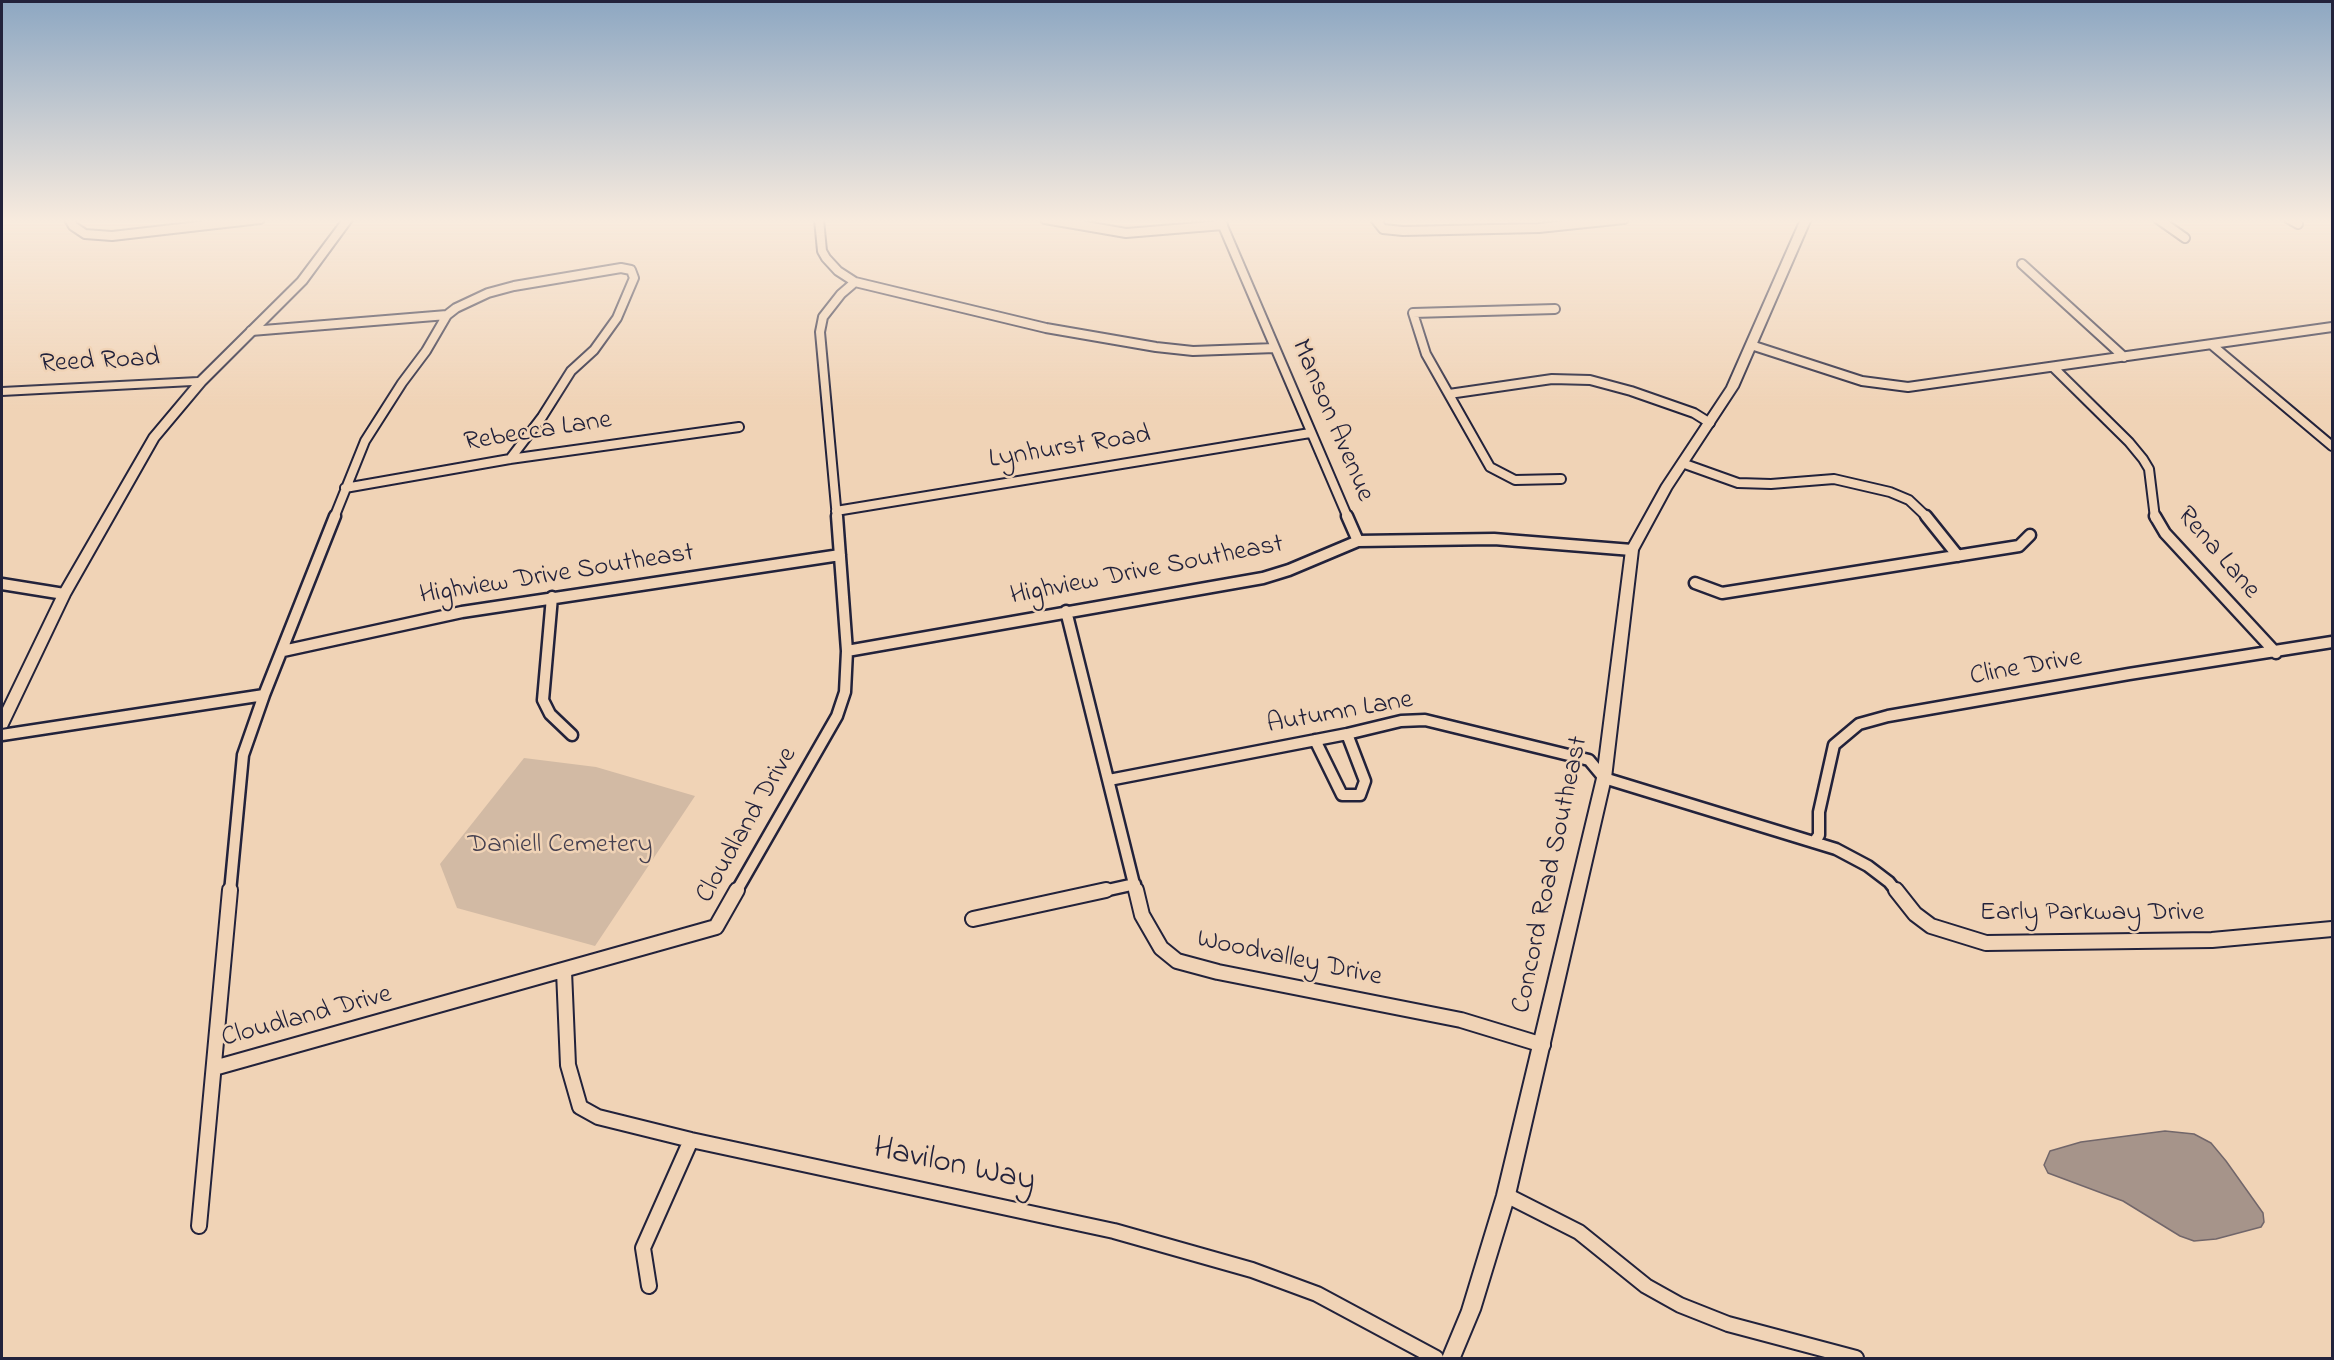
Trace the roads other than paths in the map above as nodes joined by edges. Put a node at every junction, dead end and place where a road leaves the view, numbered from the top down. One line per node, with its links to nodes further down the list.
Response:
1 (301, 282): 12 (street)
2 (535, 282): 10 (street)
3 (632, 282): 25 (street)
4 (855, 282): 29 (street, Cloudland Drive)
5 (857, 282): 15 (street)
6 (1247, 282): 15 (street, Manson Avenue)
7 (1779, 282): 13 (street, Concord Road Southeast)
8 (2042, 282): 16 (street)
9 (1555, 309): 20 (street)
10 (447, 315): 12 (street); 28 (street)
11 (2332, 327): 14 (street)
12 (251, 331): 18 (street)
13 (1752, 345): 17 (street); 21 (street, Concord Road Southeast)
14 (2212, 345): 16 (street); 24 (street)
15 (1275, 348): 23 (street, Manson Avenue)
16 (2124, 357): 17 (street)
17 (2054, 367): 43 (street, Rena Lane)
18 (201, 381): 19 (street, Reed Road); 37 (street)
19 (2, 391)
20 (1449, 394): 21 (street); 27 (street)
21 (1710, 423): 26 (street, Concord Road Southeast)
22 (739, 427): 25 (street, Rebecca Lane)
23 (1310, 433): 29 (street, Lynhurst Road); 31 (street, Manson Avenue)
24 (2332, 446)
25 (510, 459): 28 (street, Rebecca Lane)
26 (1682, 463): 32 (street, Concord Road Southeast); 34 (street)
27 (1561, 479)
28 (345, 488): 41 (street)
29 (836, 511): 33 (street, Cloudland Drive)
30 (2030, 535): 34 (street)
31 (1358, 540): 32 (street, Highview Drive Southeast); 39 (street, Highview Drive Southeast)
32 (1632, 550): 50 (street, Concord Road Southeast)
33 (840, 555): 38 (street, Highview Drive Southeast); 42 (street, Cloudland Drive)
34 (1959, 556): 35 (street)
35 (1695, 583)
36 (2, 584): 37 (street)
37 (64, 594): 45 (street)
38 (552, 597): 41 (street, Highview Drive Southeast); 48 (street)
39 (1066, 611): 42 (street, Highview Drive Southeast); 51 (street, Woodvalley Drive)
40 (2332, 642): 43 (street, Cline Drive)
41 (283, 651): 44 (street)
42 (847, 651): 56 (street, Cloudland Drive)
43 (2276, 652): 52 (street, Cline Drive)
44 (264, 695): 47 (street); 58 (street)
45 (2, 723)
46 (1347, 734): 49 (street, Autumn Lane); 49 (street); 50 (street, Autumn Lane)
47 (2, 735)
48 (572, 735)
49 (1315, 740): 51 (street, Autumn Lane)
50 (1604, 778): 52 (street, Early Parkway Drive); 57 (street, Concord Road Southeast)
51 (1109, 780): 53 (street, Woodvalley Drive)
52 (1814, 842): 55 (street, Early Parkway Drive)
53 (1136, 884): 54 (street); 57 (street, Woodvalley Drive)
54 (973, 919)
55 (2332, 929)
56 (564, 971): 58 (street, Cloudland Drive); 59 (street, Havilon Way)
57 (1542, 1046): 60 (street, Concord Road Southeast)
58 (214, 1068): 61 (street)
59 (691, 1140): 62 (street); 63 (street, Havilon Way)
60 (1506, 1196): 64 (street, Concord Road Southeast); 65 (street)
61 (199, 1227)
62 (649, 1286)
63 (1436, 1359)
64 (1451, 1359)
65 (1856, 1359)

